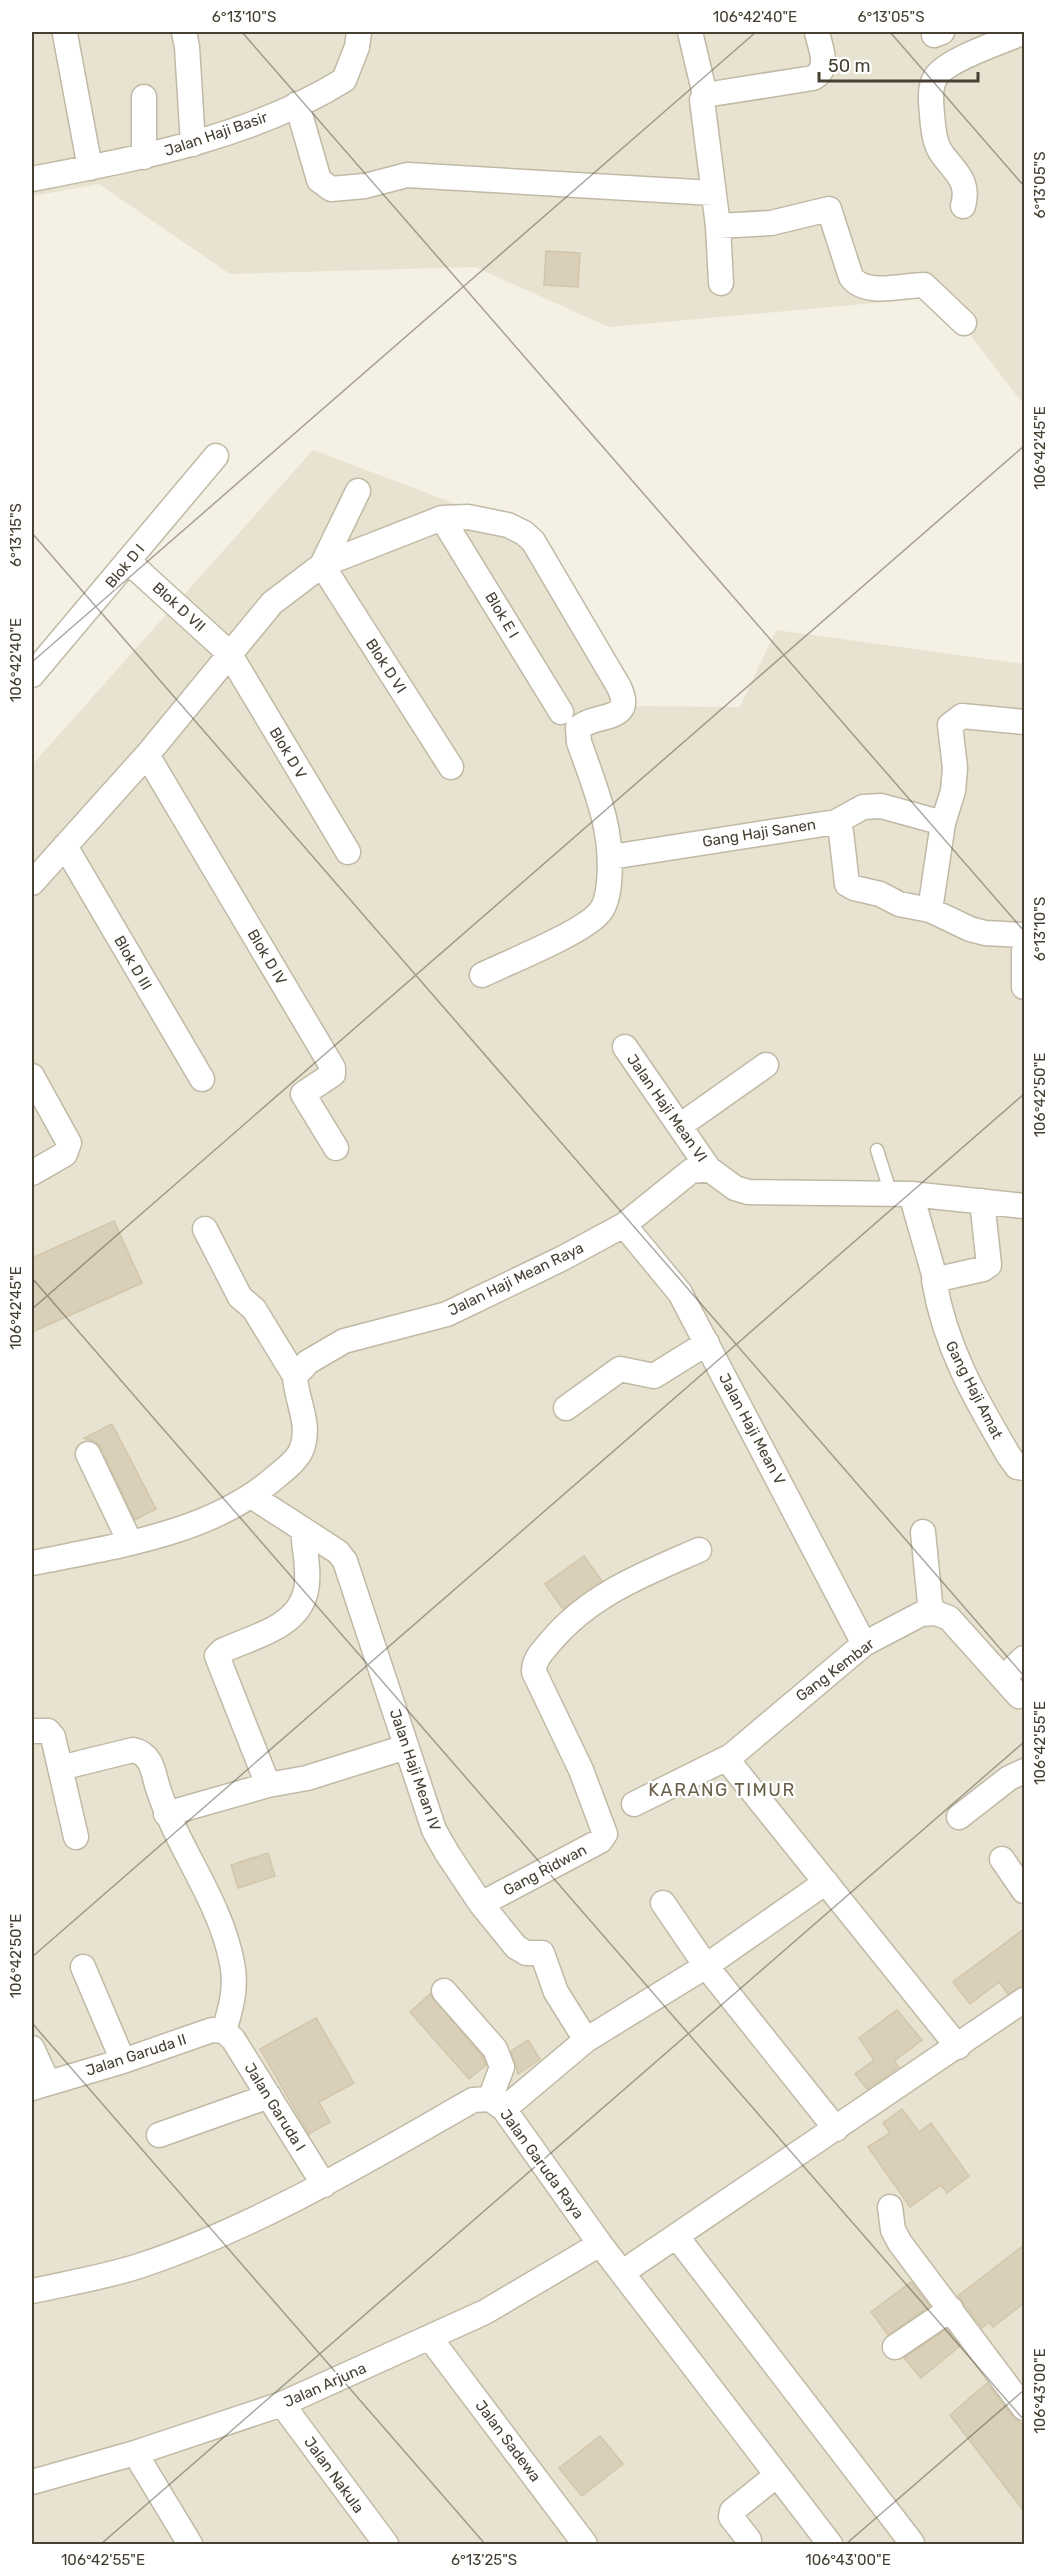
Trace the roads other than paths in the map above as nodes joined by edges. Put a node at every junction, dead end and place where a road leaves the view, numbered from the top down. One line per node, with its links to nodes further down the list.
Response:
1 (184, 32): 10 (street)
2 (358, 32): 9 (street, Jalan Haji Basir)
3 (690, 32): 8 (street)
4 (817, 32): 8 (street)
5 (1024, 32): 15 (street)
6 (64, 34): 12 (street)
7 (144, 96): 11 (street)
8 (705, 96): 14 (street)
9 (297, 104): 10 (street, Jalan Haji Basir); 14 (street)
10 (193, 144): 11 (street, Jalan Haji Basir)
11 (144, 157): 12 (street, Jalan Haji Basir)
12 (90, 168): 13 (street, Jalan Haji Basir)
13 (32, 179)
14 (713, 193): 16 (street)
15 (963, 206)
16 (718, 226): 17 (street); 18 (street)
17 (721, 283)
18 (964, 323)
19 (216, 456): 22 (street, Blok D I)
20 (358, 491): 23 (street)
21 (442, 518): 23 (street); 26 (street, Blok E I); 34 (street)
22 (129, 562): 24 (street, Blok D VII); 25 (street, Blok D I)
23 (322, 565): 24 (street); 29 (street, Blok D VI)
24 (229, 653): 28 (street); 33 (street, Blok D V)
25 (32, 675)
26 (561, 712)
27 (1024, 722): 31 (street)
28 (147, 755): 32 (street); 46 (street, Blok D IV)
29 (451, 766)
30 (836, 822): 31 (street); 34 (street, Gang Haji Sanen); 36 (street, Gang Haji Sanen)
31 (943, 823): 36 (street)
32 (65, 846): 35 (street); 44 (street, Blok D III)
33 (348, 852)
34 (611, 857): 39 (street)
35 (32, 883)
36 (930, 910): 37 (street, Gang Haji Sanen)
37 (1024, 935)
38 (1024, 951): 40 (street)
39 (482, 975)
40 (1024, 987)
41 (625, 1047): 45 (street, Jalan Haji Mean VI)
42 (766, 1065): 45 (street)
43 (32, 1076): 49 (street)
44 (202, 1079)
45 (681, 1125): 48 (street, Jalan Haji Mean VI)
46 (336, 1148)
47 (877, 1150): 50 (lane)
48 (709, 1169): 50 (street); 53 (street, Jalan Haji Mean Raya)
49 (32, 1173)
50 (901, 1194): 51 (street); 55 (street, Gang Haji Amat)
51 (982, 1201): 52 (street); 55 (street)
52 (1024, 1206)
53 (624, 1225): 56 (street, Jalan Haji Mean V); 57 (street, Jalan Haji Mean Raya)
54 (205, 1229): 57 (street)
55 (935, 1278): 60 (street, Gang Haji Amat)
56 (707, 1342): 58 (street); 68 (street, Jalan Haji Mean V)
57 (295, 1376): 61 (street)
58 (566, 1408)
59 (88, 1454): 64 (street)
60 (1024, 1468)
61 (253, 1497): 62 (street, Jalan Haji Mean IV); 64 (street)
62 (303, 1529): 73 (street, Jalan Haji Mean IV); 77 (street)
63 (923, 1532): 67 (street)
64 (130, 1542): 66 (street)
65 (699, 1550): 85 (street, Gang Ridwan)
66 (32, 1563)
67 (932, 1612): 68 (street, Gang Kembar); 70 (street)
68 (864, 1644): 74 (street, Gang Kembar)
69 (1024, 1658): 70 (street)
70 (1003, 1678): 71 (street)
71 (1023, 1700)
72 (32, 1731): 75 (street)
73 (406, 1747): 77 (street); 85 (street, Jalan Haji Mean IV)
74 (731, 1756): 78 (street, Gang Kembar); 83 (street)
75 (60, 1768): 79 (street); 81 (street)
76 (1024, 1771): 80 (street)
77 (268, 1785): 79 (street)
78 (634, 1804)
79 (166, 1814): 91 (street)
80 (959, 1817)
81 (76, 1838)
82 (1002, 1859): 84 (street)
83 (826, 1882): 87 (street); 93 (street)
84 (1024, 1891)
85 (482, 1904): 92 (street, Jalan Haji Mean IV)
86 (663, 1904): 87 (street)
87 (706, 1966): 92 (street); 99 (street)
88 (83, 1967): 95 (street)
89 (444, 1990): 98 (street)
90 (1024, 2000): 93 (street)
91 (224, 2031): 95 (street, Jalan Garuda II); 97 (street, Jalan Garuda I)
92 (586, 2040): 98 (street)
93 (958, 2047): 99 (street)
94 (32, 2048): 96 (street, Jalan Garuda II)
95 (123, 2061): 96 (street, Jalan Garuda II)
96 (40, 2086)
97 (269, 2096): 100 (street); 101 (street, Jalan Garuda I)
98 (497, 2104): 101 (street, Jalan Garuda Raya); 104 (street, Jalan Garuda Raya)
99 (836, 2129): 103 (street)
100 (159, 2135)
101 (324, 2185): 106 (street, Jalan Garuda Raya)
102 (890, 2207): 107 (street)
103 (676, 2237): 105 (street); 116 (street)
104 (600, 2244): 105 (street, Jalan Garuda Raya); 108 (street, Jalan Arjuna)
105 (623, 2272): 113 (street, Jalan Garuda Raya)
106 (32, 2291)
107 (951, 2308): 109 (street); 111 (street)
108 (430, 2338): 110 (street, Jalan Arjuna); 119 (street, Jalan Sadewa)
109 (895, 2348)
110 (282, 2404): 112 (street, Jalan Arjuna); 118 (street, Jalan Nakula)
111 (1024, 2408)
112 (135, 2453): 114 (street, Jalan Arjuna); 117 (street)
113 (777, 2475): 115 (street); 120 (street, Jalan Garuda Raya)
114 (32, 2482)
115 (749, 2540)
116 (912, 2543)
117 (190, 2544)
118 (386, 2544)
119 (585, 2544)
120 (830, 2544)

